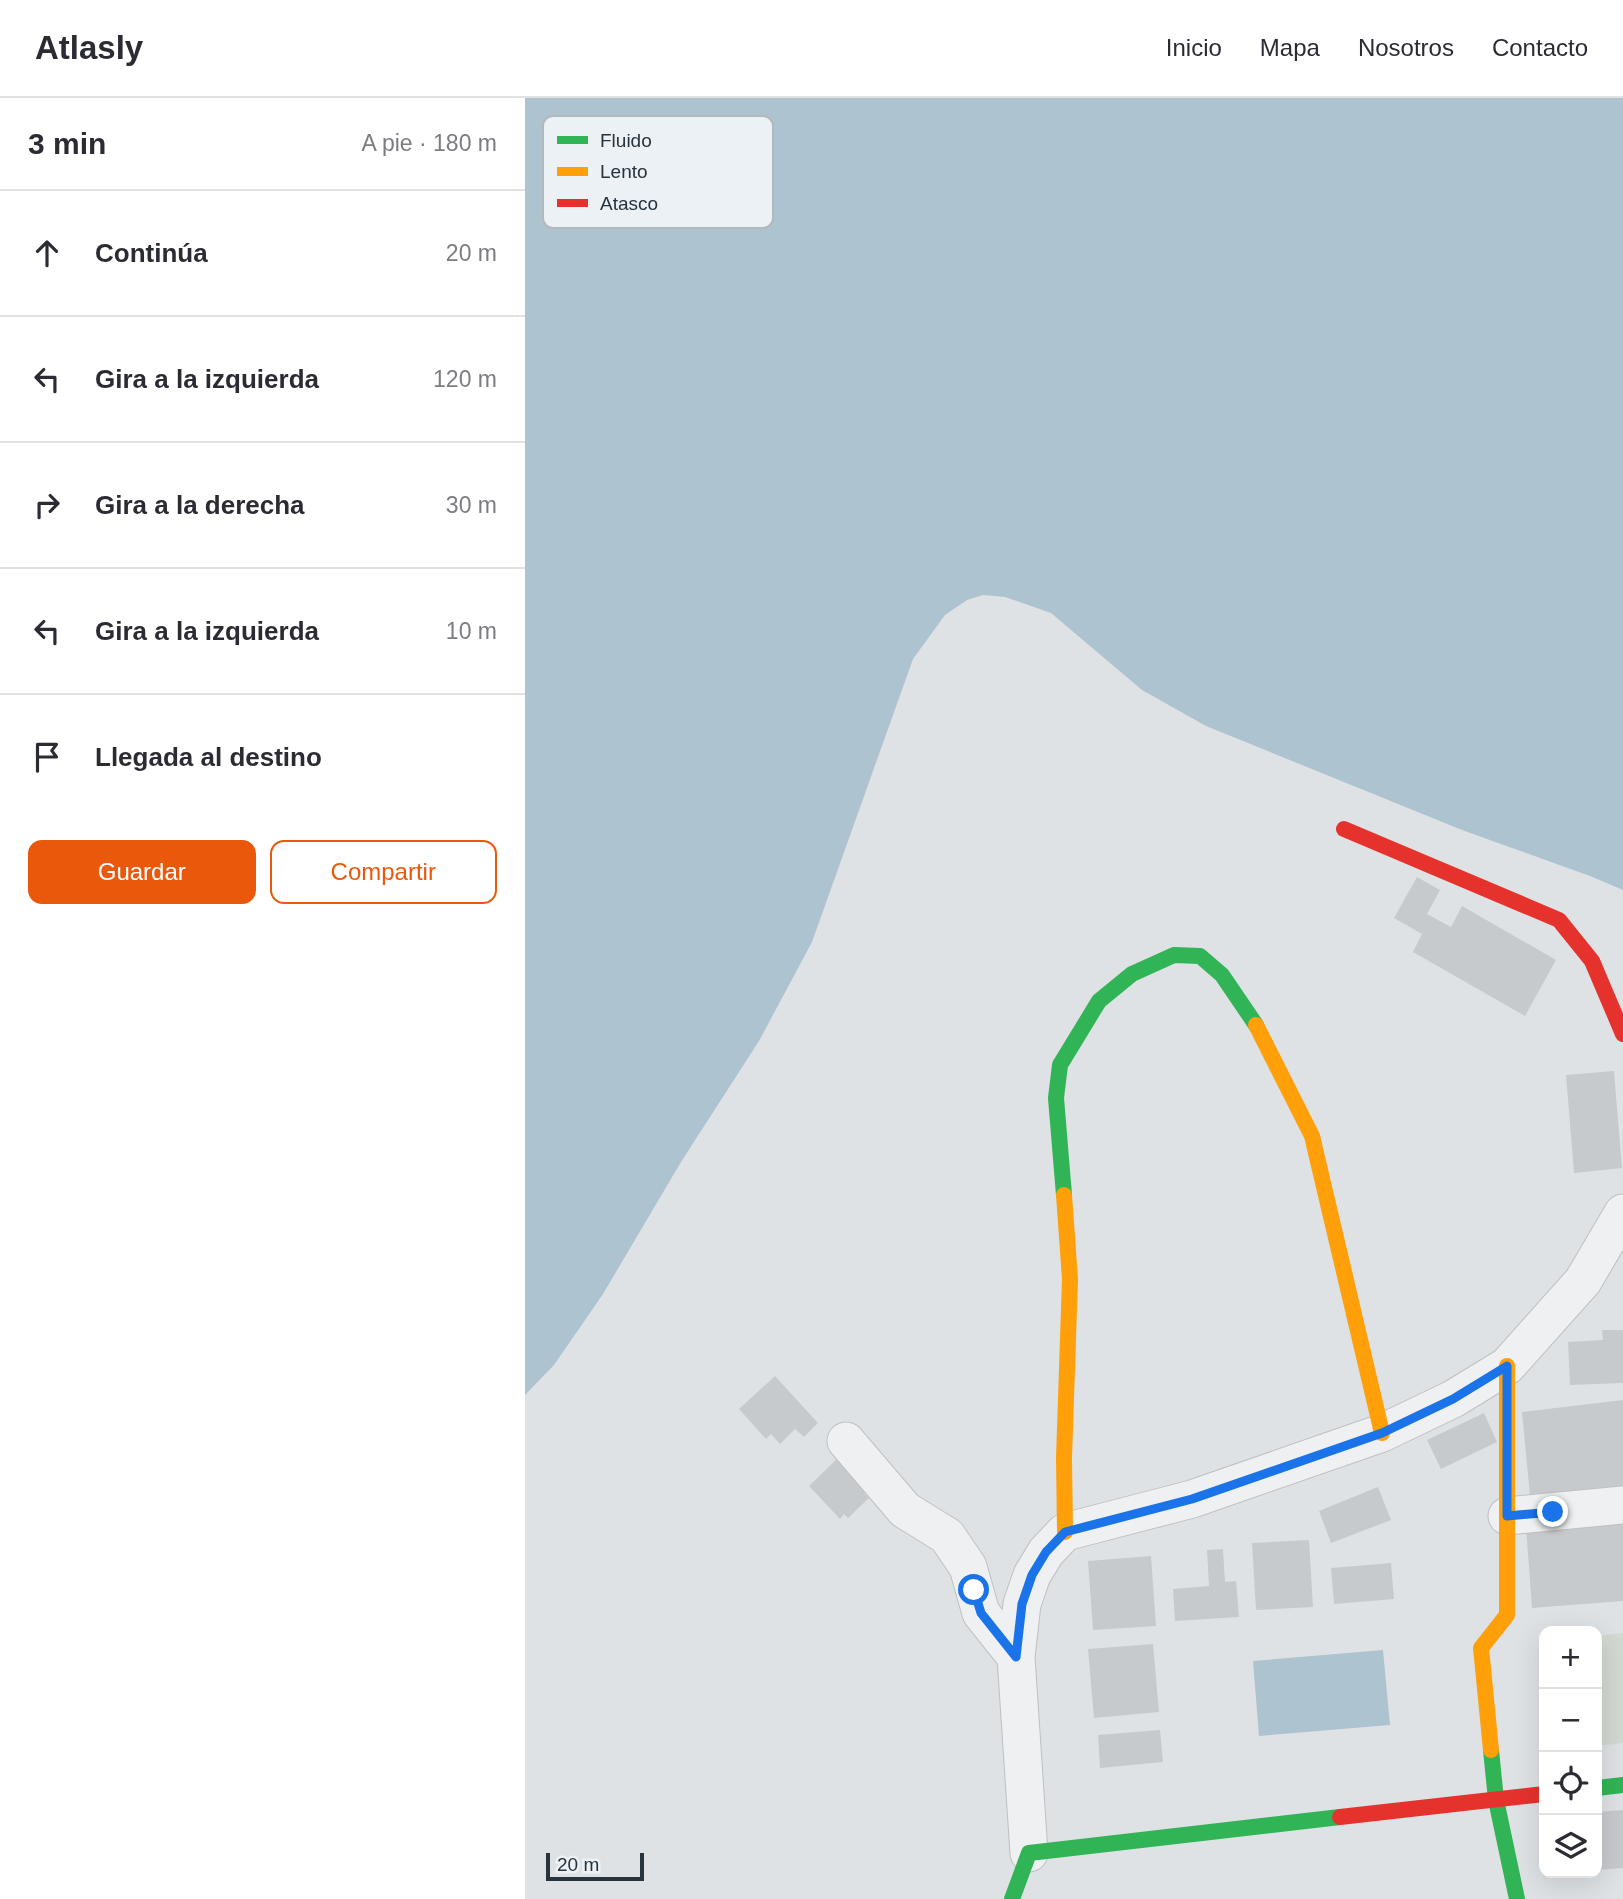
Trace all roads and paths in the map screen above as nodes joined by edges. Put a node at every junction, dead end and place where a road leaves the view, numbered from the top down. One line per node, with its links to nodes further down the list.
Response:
1 (1345, 829): 2 (street)
2 (1623, 1034)
3 (1623, 1213): 4 (street)
4 (1507, 1366): 5 (street); 8 (street)
5 (1382, 1433): 9 (street); 9 (street)
6 (846, 1441): 10 (street)
7 (1623, 1505): 8 (street)
8 (1507, 1516): 14 (street)
9 (1065, 1532): 10 (street)
10 (1016, 1657): 15 (street)
11 (1623, 1785): 12 (street)
12 (1602, 1787)
13 (1539, 1795): 14 (street)
14 (1496, 1800): 15 (street); 17 (street)
15 (1029, 1853): 16 (street)
16 (1012, 1899)
17 (1517, 1899)

